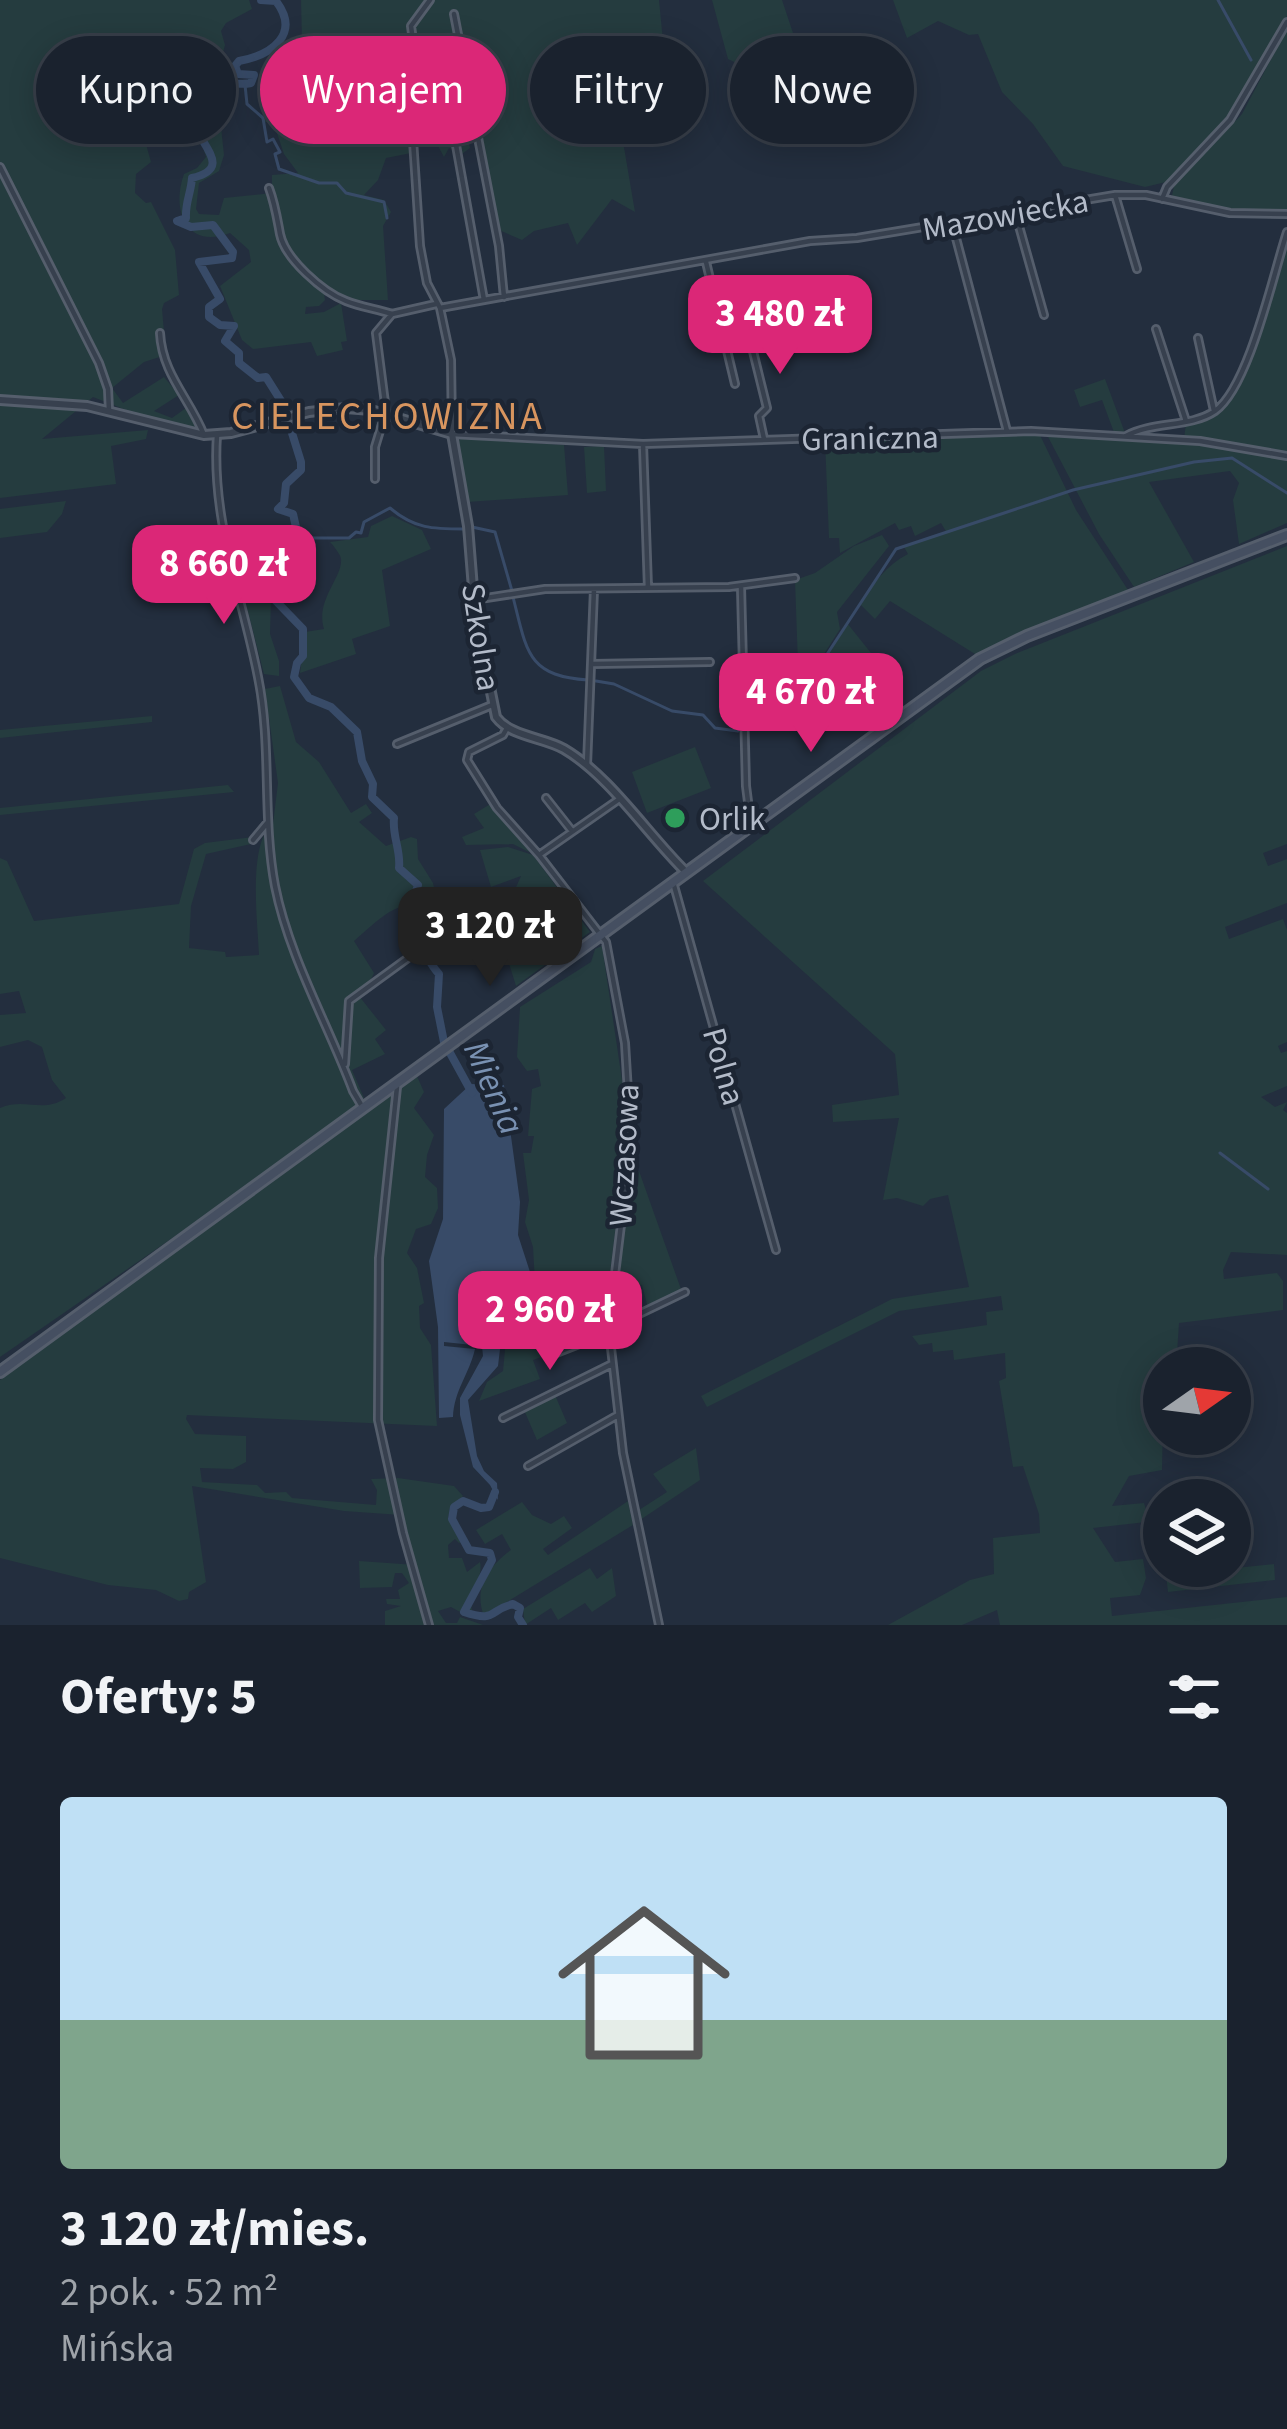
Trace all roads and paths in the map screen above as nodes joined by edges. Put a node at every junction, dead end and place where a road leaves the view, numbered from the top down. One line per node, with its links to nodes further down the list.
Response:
1 (430, 0): 17 (street, Szkolna)
2 (454, 14): 15 (street)
3 (1287, 22): 8 (street)
4 (456, 144): 16 (street)
5 (0, 167): 26 (street)
6 (269, 188): 18 (street)
7 (1115, 196): 8 (street, Mazowiecka); 9 (street, Mazowiecka); 14 (street)
8 (1162, 199): 10 (street, Mazowiecka)
9 (1016, 212): 11 (street, Mazowiecka); 19 (street)
10 (1287, 214)
11 (952, 223): 13 (street, Mazowiecka); 30 (street)
12 (1287, 232): 27 (street)
13 (706, 262): 15 (street, Mazowiecka); 24 (street)
14 (1137, 269)
15 (504, 297): 16 (street, Mazowiecka)
16 (484, 300): 17 (street, Mazowiecka)
17 (438, 306): 18 (street, Mazowiecka); 31 (street, Szkolna)
18 (392, 314): 28 (street)
19 (1044, 315)
20 (746, 322): 35 (street)
21 (1156, 328): 29 (street)
22 (160, 333): 32 (street)
23 (1198, 338): 27 (street)
24 (735, 383)
25 (0, 400): 26 (street)
26 (109, 411): 32 (street)
27 (1214, 411): 29 (street)
28 (385, 414): 31 (street); 33 (street); 38 (street)
29 (1186, 421): 34 (street)
30 (1006, 431): 34 (street, Graniczna); 35 (street, Graniczna)
31 (452, 434): 36 (street, Graniczna); 44 (street, Szkolna)
32 (204, 435): 33 (street)
33 (218, 435): 53 (street)
34 (1123, 438): 37 (street, Graniczna)
35 (764, 439): 36 (street, Graniczna)
36 (643, 444): 42 (street)
37 (1287, 456)
38 (375, 479)
39 (1287, 535): 54 (main road)
40 (795, 578): 41 (street)
41 (741, 587): 42 (street); 54 (street)
42 (648, 588): 43 (street)
43 (594, 589): 44 (street); 46 (street)
44 (473, 600): 47 (street, Szkolna)
45 (710, 662): 46 (street)
46 (592, 664): 50 (street)
47 (493, 705): 48 (street, Szkolna); 49 (street)
48 (507, 728): 50 (street, Szkolna); 57 (street)
49 (397, 744)
50 (586, 765): 52 (street, Szkolna)
51 (546, 798): 55 (street)
52 (619, 800): 55 (street); 58 (street, Szkolna)
53 (268, 822): 56 (street); 62 (street)
54 (751, 825): 58 (main road)
55 (572, 831): 57 (street)
56 (254, 840)
57 (539, 855): 60 (street)
58 (686, 872): 59 (main road)
59 (673, 882): 60 (main road); 65 (street, Polna)
60 (601, 936): 63 (main road); 67 (street, Wczasowa)
61 (419, 950): 62 (street)
62 (344, 1069): 64 (street)
63 (395, 1084): 64 (main road); 74 (street)
64 (364, 1108): 70 (main road)
65 (776, 1250)
66 (685, 1292): 67 (street)
67 (610, 1330): 68 (street); 69 (street, Wczasowa)
68 (556, 1353)
69 (612, 1364): 71 (street, Wczasowa); 72 (street)
70 (0, 1372)
71 (618, 1415): 73 (street); 75 (street, Wczasowa)
72 (503, 1418)
73 (527, 1466)
74 (429, 1625)
75 (659, 1625)

